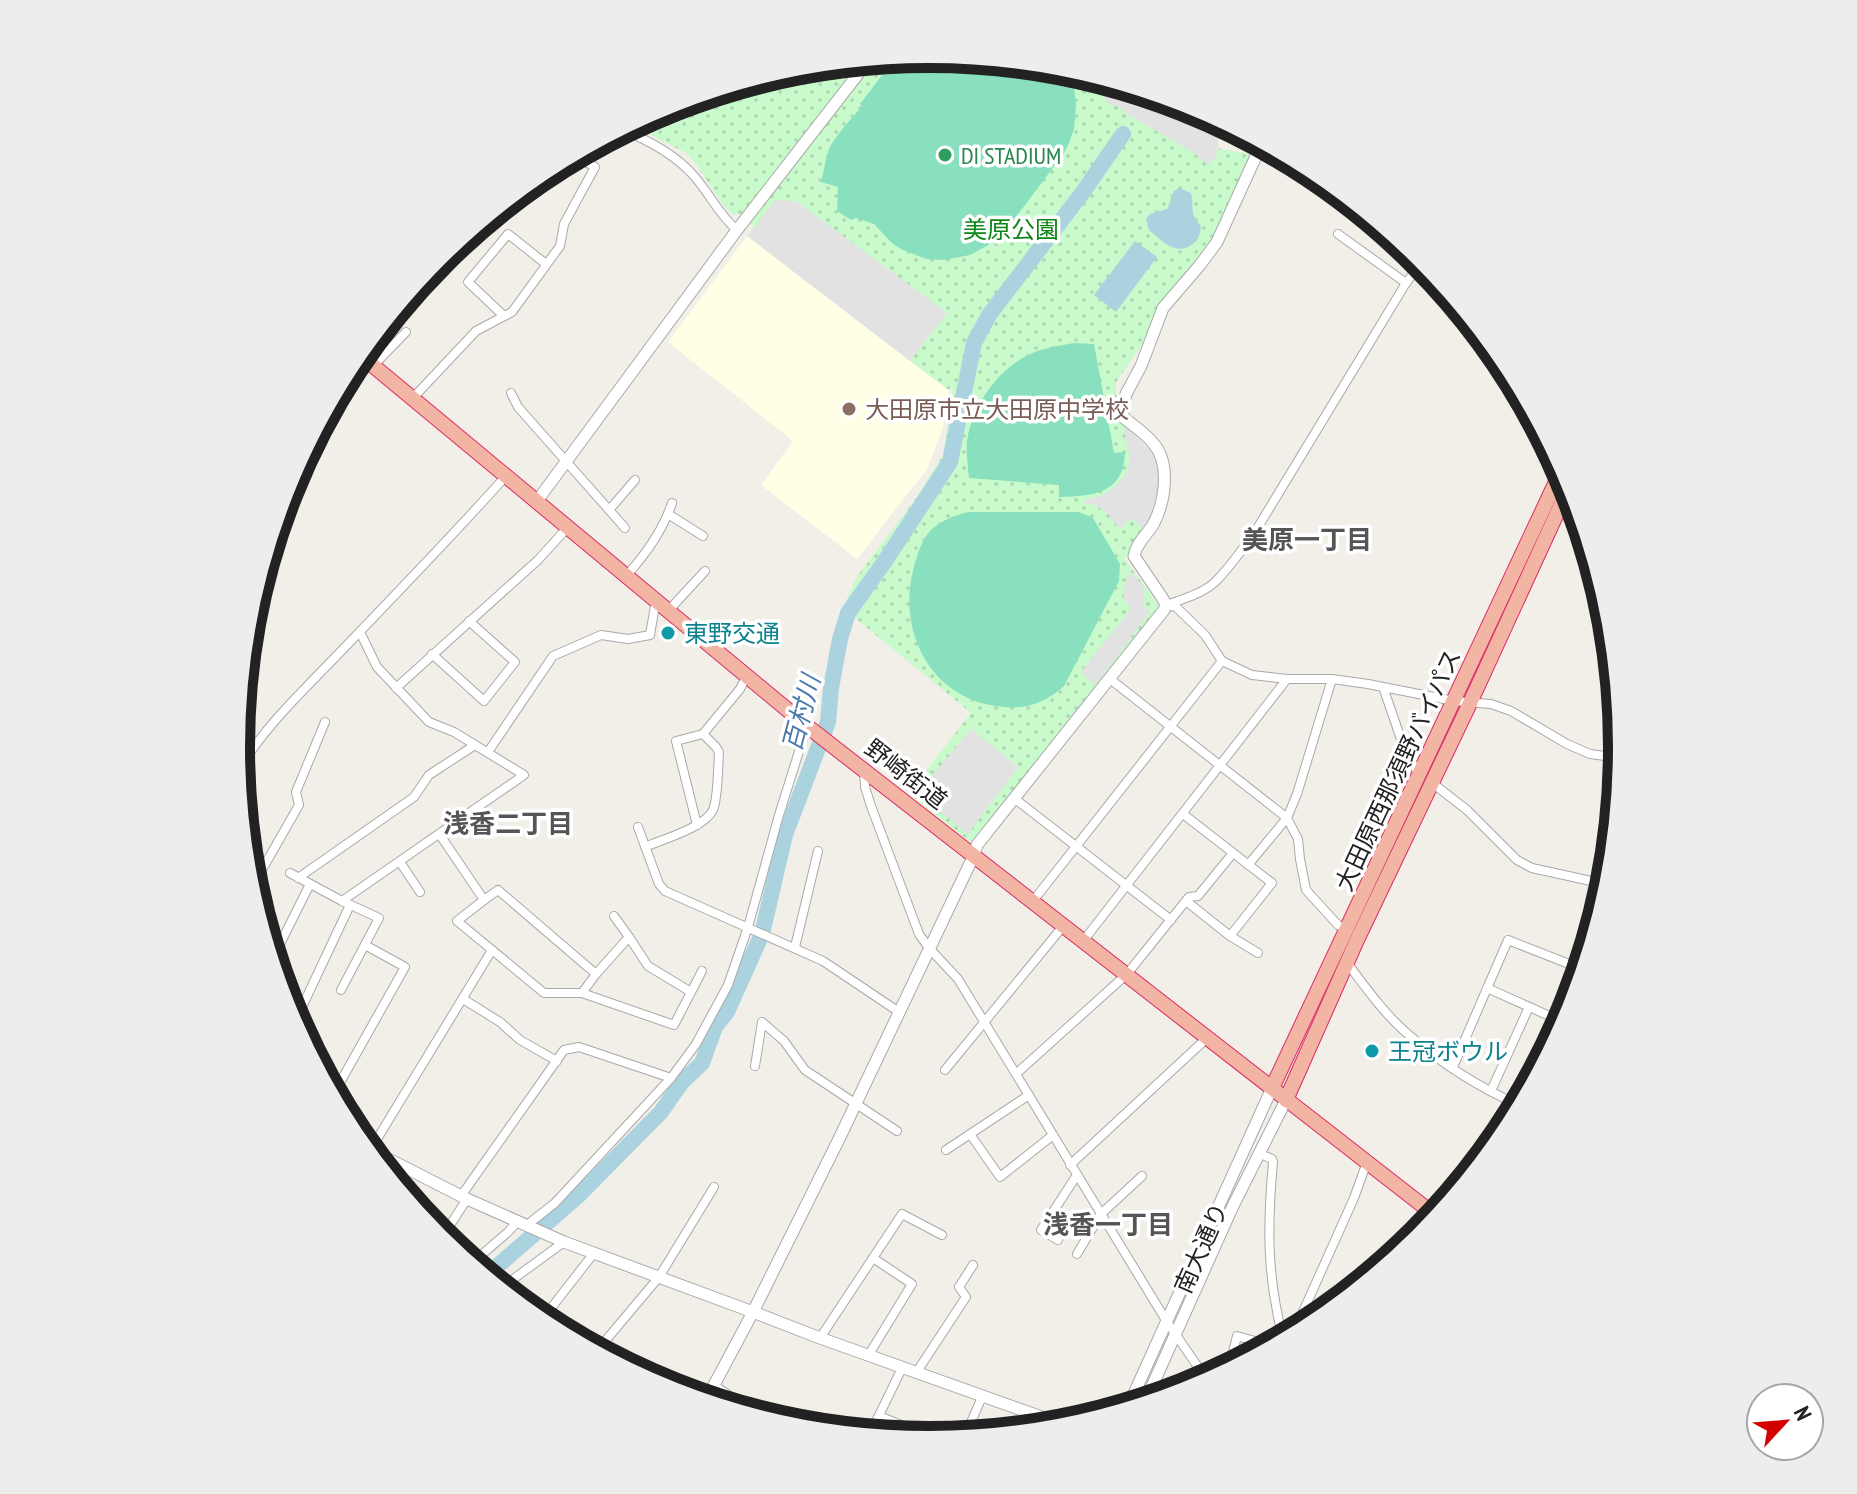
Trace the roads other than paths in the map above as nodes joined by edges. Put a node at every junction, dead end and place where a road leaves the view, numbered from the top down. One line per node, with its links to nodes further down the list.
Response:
1 (860, 72): 5 (street)
2 (636, 135): 5 (street)
3 (1257, 153): 31 (street)
4 (585, 161): 7 (street)
5 (737, 230): 16 (street)
6 (1338, 234): 9 (street)
7 (546, 264): 10 (street); 10 (street)
8 (1414, 272): 9 (street)
9 (1406, 283): 31 (street)
10 (504, 316): 15 (street)
11 (406, 332): 13 (street)
12 (369, 363): 13 (highway, 野崎街道)
13 (373, 366): 15 (highway, 野崎街道)
14 (511, 393): 16 (street)
15 (412, 399): 17 (highway, 野崎街道)
16 (566, 462): 20 (street); 23 (street)
17 (506, 476): 20 (highway, 野崎街道); 34 (street)
18 (635, 480): 23 (street)
19 (1555, 484): 43 (highway, 大田原西那須野バイパス)
20 (537, 501): 25 (highway, 野崎街道)
21 (672, 503): 24 (street)
22 (1562, 503): 44 (highway, 大田原西那須野バイパス)
23 (609, 510): 26 (street)
24 (668, 514): 27 (street); 29 (street)
25 (568, 527): 29 (highway, 野崎街道); 33 (street)
26 (625, 528)
27 (703, 536)
28 (705, 571): 32 (street)
29 (627, 575): 30 (highway, 野崎街道)
30 (656, 599): 32 (highway, 野崎街道); 51 (street)
31 (1166, 605): 36 (street); 38 (street)
32 (669, 610): 37 (highway, 野崎街道)
33 (469, 621): 35 (street); 35 (street)
34 (360, 632): 42 (street); 50 (street)
35 (432, 654): 42 (street)
36 (1222, 661): 39 (street); 46 (street)
37 (747, 675): 47 (highway, 野崎街道); 48 (street)
38 (1110, 679): 46 (street); 56 (street)
39 (1287, 679): 40 (street); 53 (street)
40 (1332, 679): 41 (street); 58 (street)
41 (1383, 687): 43 (street); 55 (street)
42 (396, 688): 49 (street)
43 (1454, 701): 44 (street); 55 (highway, 大田原西那須野バイパス)
44 (1470, 703): 52 (street); 55 (highway, 大田原西那須野バイパス)
45 (325, 722): 69 (street)
46 (1171, 726): 53 (street); 62 (street)
47 (811, 728): 54 (highway, 野崎街道); 81 (street)
48 (703, 734): 59 (street); 59 (street)
49 (475, 745): 51 (street); 71 (street)
50 (250, 752)
51 (488, 752): 61 (street)
52 (1608, 756)
53 (1221, 766): 57 (street); 58 (street)
54 (864, 769): 66 (highway, 野崎街道); 89 (street)
55 (1426, 779): 70 (street); 82 (highway, 大田原西那須野バイパス); 92 (highway, 大田原西那須野バイパス)
56 (1015, 799): 62 (street); 66 (street)
57 (1183, 814): 65 (street); 72 (street)
58 (1287, 818): 68 (street); 82 (street)
59 (697, 825): 63 (street)
60 (638, 827): 63 (street)
61 (440, 835): 67 (street); 74 (street)
62 (1076, 846): 72 (street); 75 (street)
63 (645, 847): 81 (street)
64 (818, 851): 88 (street)
65 (1233, 853): 68 (street); 76 (street)
66 (974, 855): 75 (highway, 野崎街道); 89 (street)
67 (400, 862): 73 (street); 77 (street)
68 (1248, 865): 83 (street)
69 (261, 871)
70 (1593, 882)
71 (310, 884): 77 (street); 86 (street)
72 (1126, 886): 79 (street); 85 (street)
73 (420, 892)
74 (484, 900): 90 (street); 95 (street)
75 (1033, 901): 80 (highway, 野崎街道)
76 (1186, 901): 79 (street); 83 (street)
77 (346, 903): 87 (street); 102 (street)
78 (614, 916): 84 (street)
79 (1171, 920): 96 (street)
80 (1064, 925): 85 (highway, 野崎街道); 106 (street)
81 (748, 927): 88 (street); 113 (street)
82 (1347, 930): 115 (highway, 大田原西那須野バイパス)
83 (1230, 936): 91 (street)
84 (629, 937): 95 (street); 99 (street)
85 (1084, 940): 96 (highway, 野崎街道)
86 (280, 945)
87 (365, 945): 98 (street); 114 (street)
88 (795, 947): 104 (street)
89 (929, 948): 104 (street); 106 (street)
90 (492, 950): 100 (street); 101 (street)
91 (1258, 953)
92 (1348, 964): 110 (street); 118 (highway, 大田原西那須野バイパス)
93 (1571, 965): 97 (street)
94 (702, 971): 99 (street)
95 (596, 974): 100 (street)
96 (1127, 974): 107 (highway, 野崎街道); 112 (street)
97 (1487, 988): 103 (street); 110 (street)
98 (341, 990)
99 (691, 992): 100 (street)
100 (582, 993)
101 (463, 999): 108 (street); 124 (street)
102 (301, 1007)
103 (1529, 1007): 105 (street); 116 (street)
104 (899, 1012): 120 (street)
105 (1551, 1017)
106 (984, 1021): 111 (street); 112 (street)
107 (1207, 1038): 115 (highway, 野崎街道); 129 (street)
108 (557, 1061): 113 (street); 133 (street)
109 (755, 1066): 120 (street)
110 (1453, 1067): 116 (street)
111 (945, 1070)
112 (1017, 1073): 117 (street)
113 (671, 1078): 136 (street)
114 (339, 1084)
115 (1272, 1088): 118 (highway, 野崎街道); 153 (street, 南大通り)
116 (1491, 1091): 119 (street)
117 (1029, 1095): 122 (street); 123 (street)
118 (1286, 1100): 126 (street, 南大通り); 128 (highway, 野崎街道)
119 (1509, 1100)
120 (856, 1103): 121 (street); 151 (street)
121 (897, 1131)
122 (970, 1134): 123 (street); 125 (street)
123 (1053, 1135): 129 (street)
124 (374, 1138)
125 (946, 1150)
126 (1258, 1153): 154 (street); 155 (street, 南大通り)
127 (390, 1160): 133 (street)
128 (1367, 1162): 134 (highway, 野崎街道); 148 (street)
129 (1070, 1165): 130 (street)
130 (1077, 1175): 135 (street); 140 (street)
131 (1142, 1176): 135 (street)
132 (714, 1187): 146 (street)
133 (464, 1198): 136 (street); 137 (street)
134 (1426, 1208)
135 (1101, 1214): 142 (street); 153 (street)
136 (526, 1224): 139 (street); 143 (street)
137 (448, 1227)
138 (942, 1235): 144 (street)
139 (559, 1240): 141 (street); 147 (street)
140 (1058, 1240)
141 (594, 1253): 146 (street); 150 (street)
142 (1077, 1254)
143 (480, 1256)
144 (873, 1258): 156 (street); 160 (street)
145 (973, 1265): 163 (street)
146 (659, 1277): 151 (street); 158 (street)
147 (509, 1281)
148 (1308, 1305): 149 (street); 152 (street)
149 (1312, 1307)
150 (549, 1311)
151 (753, 1312): 156 (street); 164 (street)
152 (1304, 1313)
153 (1167, 1322): 155 (street); 167 (street, 南大通り)
154 (1280, 1328)
155 (1176, 1333): 162 (street); 165 (street, 南大通り)
156 (820, 1338): 160 (street)
157 (1256, 1341): 159 (street)
158 (603, 1343)
159 (1232, 1354)
160 (868, 1356): 161 (street)
161 (902, 1368): 163 (street); 170 (street)
162 (1200, 1369)
163 (916, 1373): 169 (street)
164 (715, 1386): 166 (street); 168 (street)
165 (1151, 1388)
166 (712, 1391)
167 (1134, 1394)
168 (731, 1396)
169 (982, 1397): 171 (street); 174 (street)
170 (879, 1416): 172 (street); 173 (street)
171 (1039, 1416)
172 (875, 1424)
173 (902, 1425)
174 (970, 1425)

